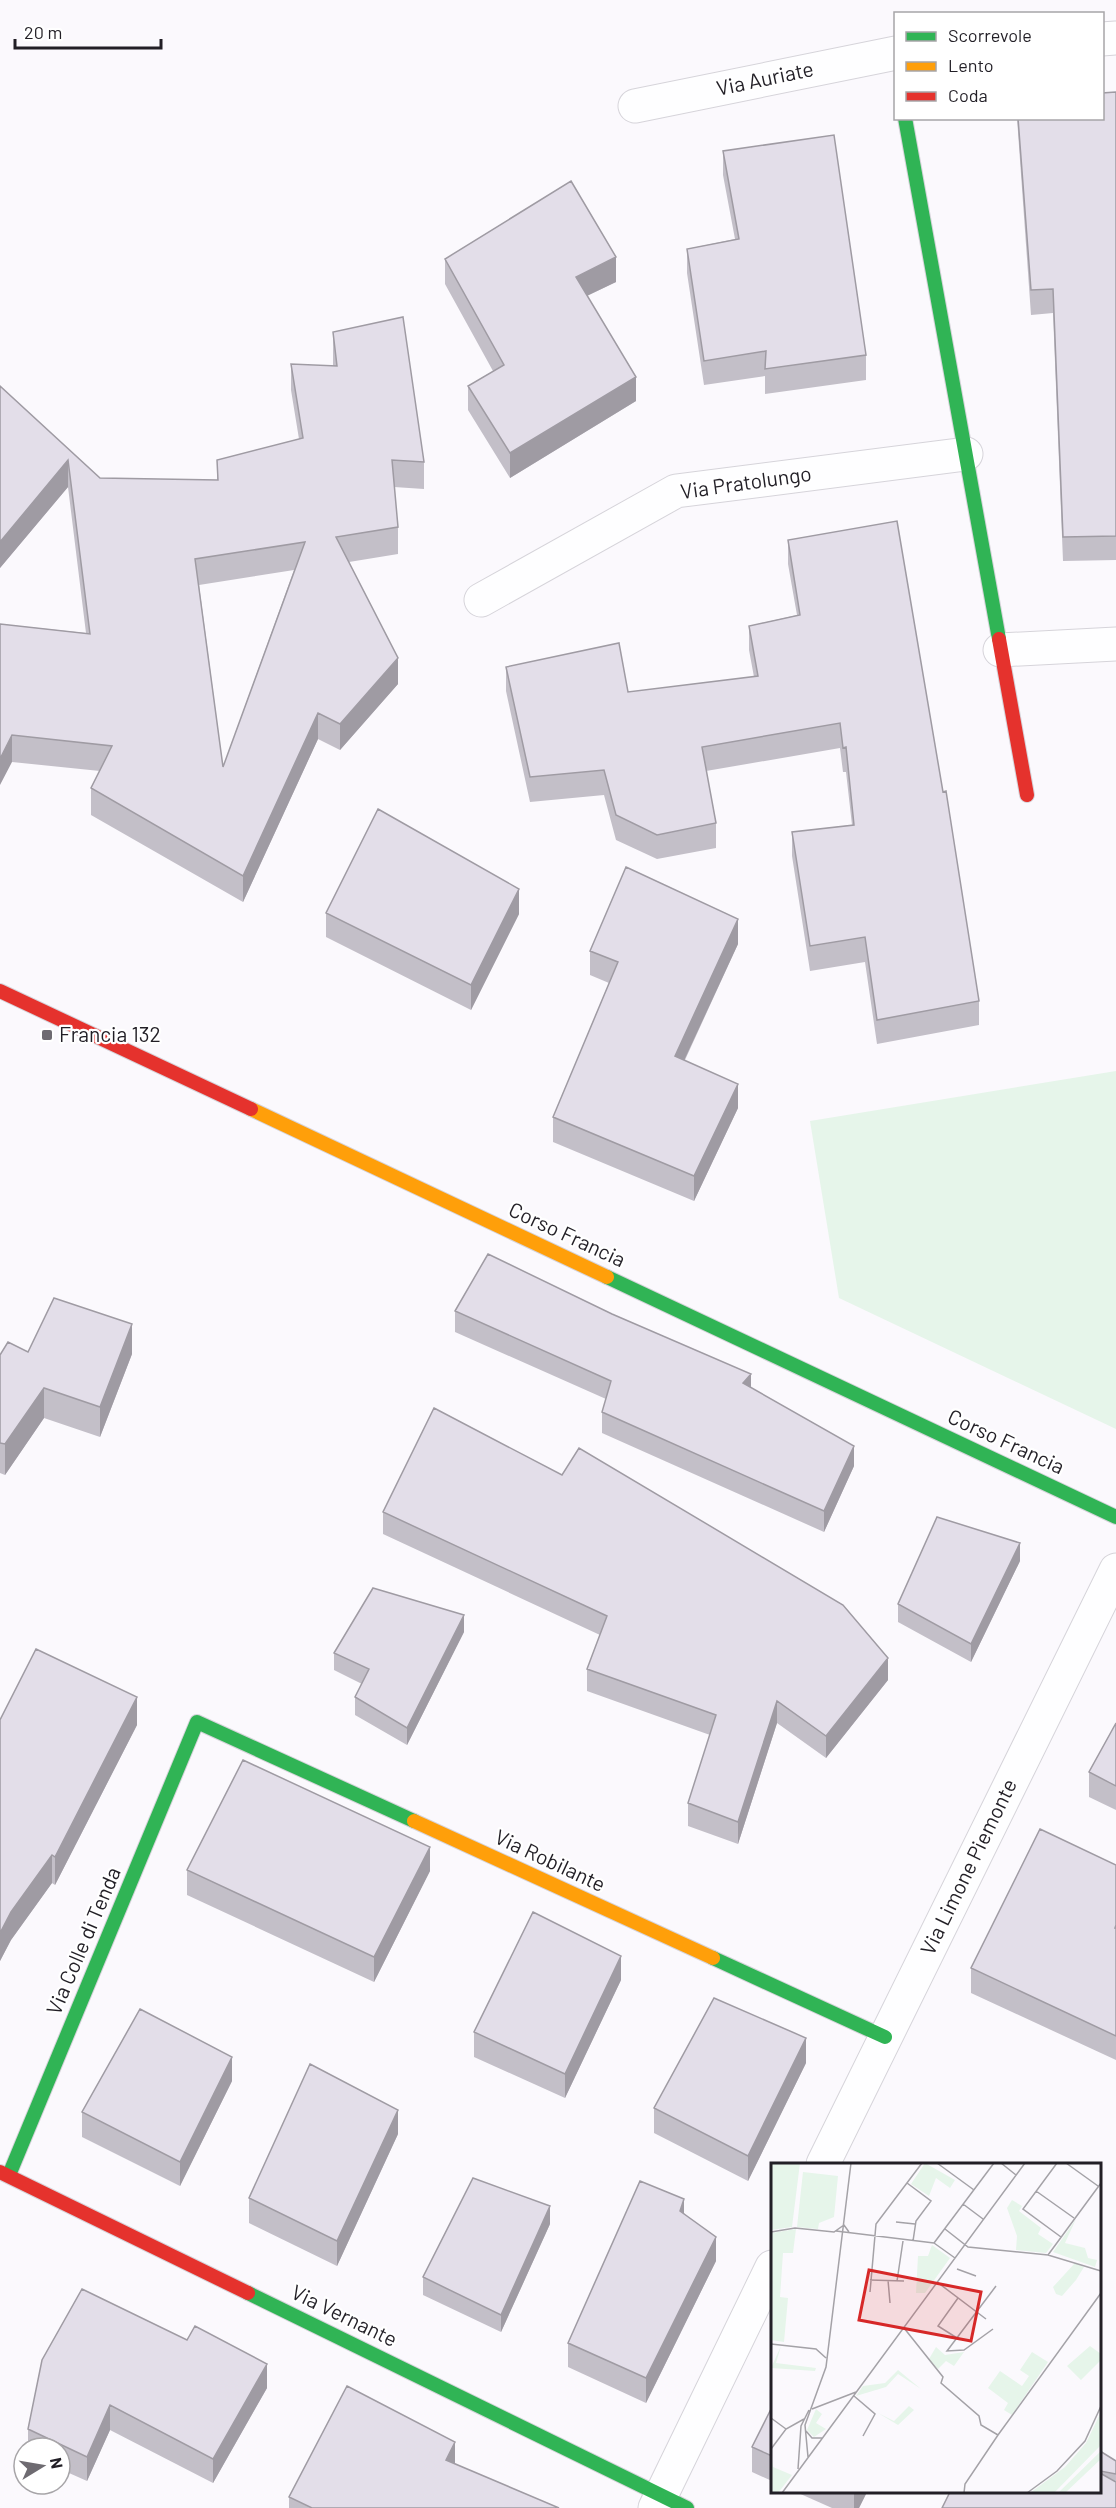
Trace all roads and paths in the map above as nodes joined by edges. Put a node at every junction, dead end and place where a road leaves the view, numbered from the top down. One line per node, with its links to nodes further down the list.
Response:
1 (894, 57): 2 (street, Via Auriate)
2 (635, 106)
3 (905, 120): 4 (street)
4 (966, 454): 5 (street, Via Pratolungo); 7 (street)
5 (481, 600)
6 (1116, 644): 7 (street)
7 (1000, 650): 8 (street)
8 (1027, 795)
9 (1, 993): 10 (street, Corso Francia)
10 (1116, 1517)
11 (1116, 1570): 13 (street, Via Limone Piemonte)
12 (197, 1722): 13 (street, Via Robilante); 15 (street, Via Colle di Tenda)
13 (885, 2037): 14 (street, Via Limone Piemonte)
14 (822, 2163)
15 (4, 2173): 17 (street, Via Vernante)
16 (771, 2268): 17 (street)
17 (667, 2504)

